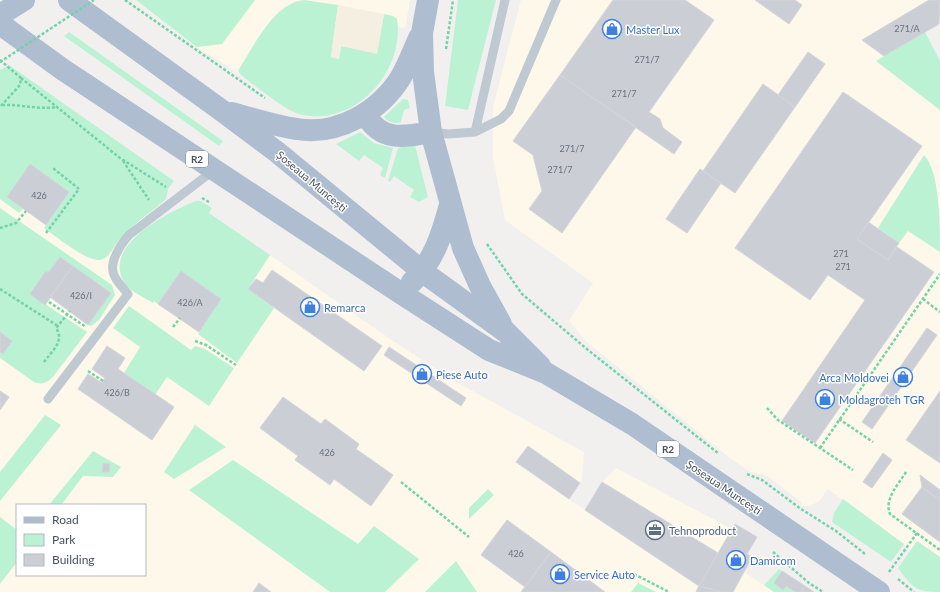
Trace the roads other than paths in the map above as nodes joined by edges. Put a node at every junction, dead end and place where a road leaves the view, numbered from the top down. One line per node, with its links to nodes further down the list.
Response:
1 (24, 0): 6 (main road)
2 (428, 0): 8 (main road)
3 (505, 0): 12 (lane)
4 (556, 0): 12 (lane)
5 (81, 3): 9 (main road, Șoseaua Muncești / R2)
6 (0, 15)
7 (0, 24): 13 (main road, Șoseaua Muncești / R2)
8 (422, 33): 10 (main road); 11 (main road)
9 (221, 110): 10 (main road); 15 (main road, Șoseaua Muncești / R2)
10 (366, 115): 11 (main road)
11 (431, 132): 12 (lane); 14 (main road)
12 (475, 132)
13 (214, 170): 16 (main road, Șoseaua Muncești / R2); 19 (lane)
14 (450, 205): 15 (main road); 17 (main road)
15 (423, 272): 16 (main road); 17 (main road, Șoseaua Muncești / R2)
16 (396, 290): 18 (main road, Șoseaua Muncești / R2)
17 (506, 332): 18 (main road, Șoseaua Muncești / R2)
18 (546, 373): 20 (main road, Șoseaua Muncești / R2)
19 (48, 399)
20 (879, 592)

